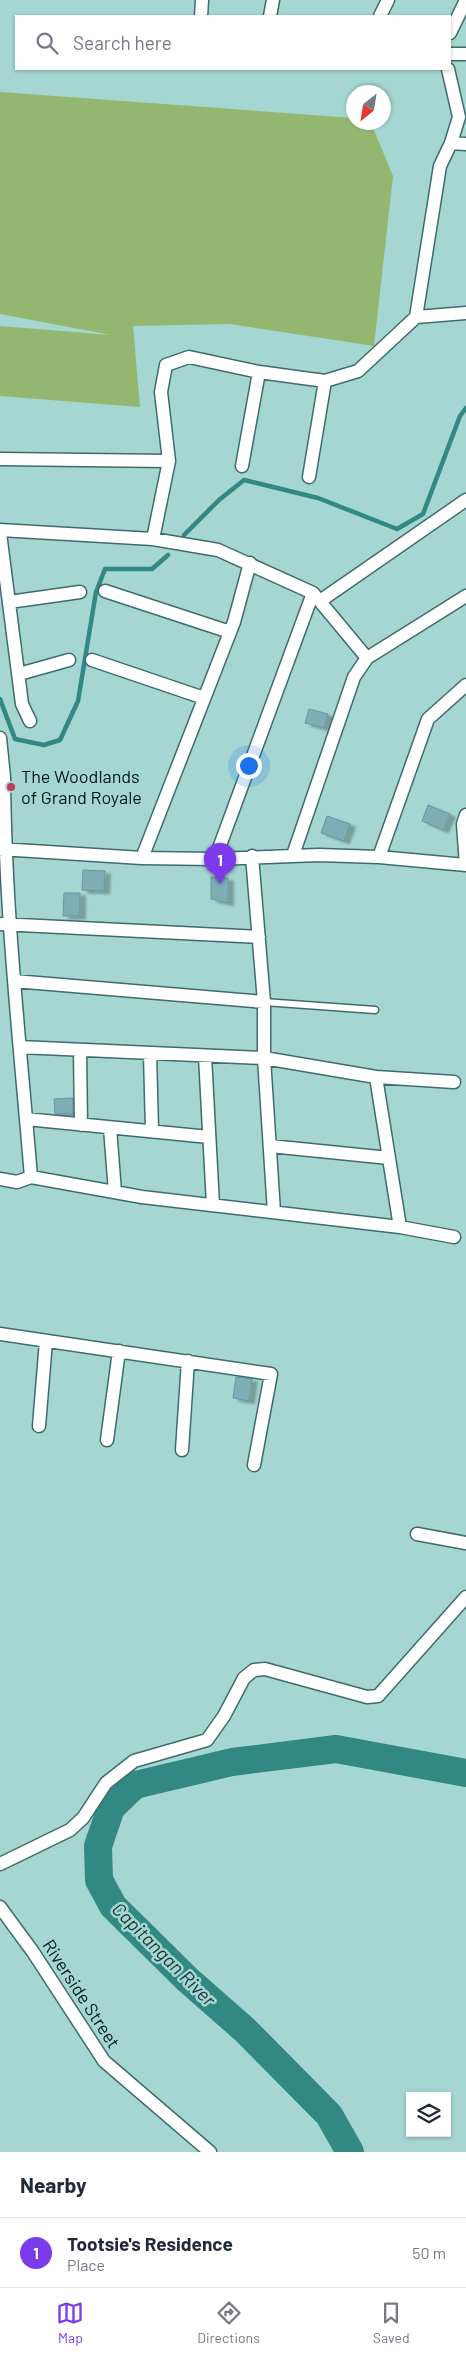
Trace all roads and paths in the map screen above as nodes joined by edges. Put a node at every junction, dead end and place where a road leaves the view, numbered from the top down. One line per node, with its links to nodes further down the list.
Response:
1 (202, 0): 5 (street)
2 (273, 0): 6 (street)
3 (388, 0): 7 (street)
4 (466, 0): 8 (street)
5 (201, 15)
6 (270, 15)
7 (380, 15)
8 (451, 31)
9 (451, 54): 10 (street)
10 (466, 54)
11 (448, 70): 12 (street)
12 (451, 143): 13 (street); 15 (street)
13 (466, 144)
14 (466, 313): 15 (street)
15 (416, 317): 17 (street)
16 (259, 372): 17 (street); 19 (street); 20 (street)
17 (325, 381): 21 (street)
18 (0, 459): 19 (street)
19 (169, 461): 24 (street)
20 (242, 466)
21 (309, 477)
22 (466, 500): 29 (street)
23 (0, 532): 24 (street); 30 (street)
24 (153, 539): 25 (street)
25 (250, 563): 29 (street); 31 (street)
26 (105, 591): 31 (street)
27 (80, 592): 30 (street)
28 (466, 596): 32 (street)
29 (316, 597): 32 (street); 47 (street)
30 (10, 602): 35 (street)
31 (230, 632): 37 (street)
32 (367, 658): 43 (street)
33 (69, 660): 35 (street)
34 (92, 660): 37 (street)
35 (18, 674): 38 (street)
36 (466, 685): 45 (street)
37 (204, 698): 46 (street)
38 (30, 721)
39 (0, 738): 40 (street)
40 (2, 777): 42 (street)
41 (466, 815): 48 (street)
42 (2, 850): 46 (street); 49 (street)
43 (292, 855): 44 (street); 45 (street)
44 (252, 856): 47 (street); 50 (street)
45 (379, 857): 48 (street)
46 (142, 858): 47 (street)
47 (215, 859)
48 (466, 865)
49 (5, 923): 50 (street); 51 (street)
50 (260, 937): 52 (street)
51 (14, 981): 52 (street); 54 (street)
52 (264, 1002): 53 (lane); 58 (street)
53 (375, 1010)
54 (20, 1047): 55 (street); 61 (street)
55 (80, 1050): 56 (street); 62 (street)
56 (150, 1053): 57 (street); 64 (street)
57 (205, 1056): 58 (street); 65 (street)
58 (264, 1058): 59 (street); 66 (street)
59 (376, 1077): 60 (street); 67 (street)
60 (454, 1082)
61 (26, 1119): 62 (street); 68 (street)
62 (81, 1125): 63 (street)
63 (110, 1128): 64 (street); 70 (street)
64 (152, 1131): 65 (street)
65 (209, 1137): 71 (street)
66 (270, 1146): 67 (street); 72 (street)
67 (389, 1158): 73 (street)
68 (31, 1177): 69 (street); 70 (street)
69 (0, 1179)
70 (115, 1192): 71 (street)
71 (213, 1206): 72 (street)
72 (274, 1212): 73 (street)
73 (400, 1226): 74 (street)
74 (454, 1237)
75 (0, 1334): 76 (street)
76 (46, 1340): 77 (street); 79 (street)
77 (119, 1351): 78 (street); 80 (street)
78 (188, 1361): 81 (street); 82 (street)
79 (39, 1426)
80 (107, 1440)
81 (182, 1450)
82 (254, 1465)
83 (417, 1534): 84 (street)
84 (466, 1543)
85 (466, 1597): 86 (street)
86 (0, 1864)
87 (0, 1907): 88 (street, Riverside Street)
88 (210, 2152)

